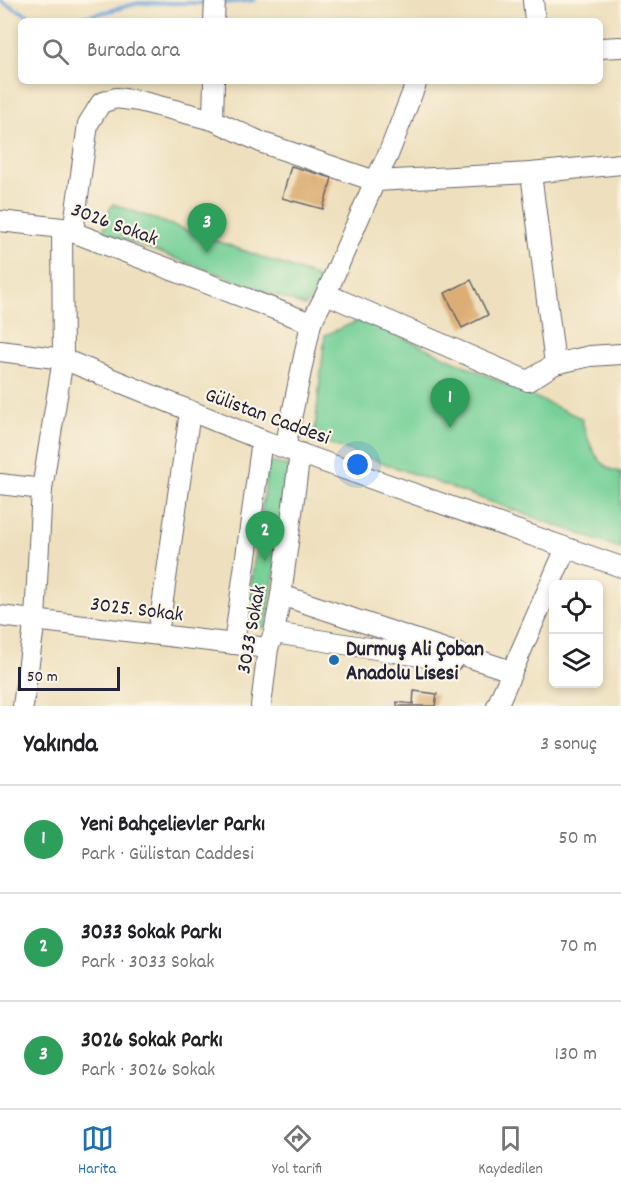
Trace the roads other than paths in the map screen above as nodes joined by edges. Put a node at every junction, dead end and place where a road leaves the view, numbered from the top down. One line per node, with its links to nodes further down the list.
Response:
1 (215, 0): 3 (street)
2 (533, 0): 4 (street)
3 (214, 18)
4 (535, 18)
5 (621, 47): 6 (street)
6 (603, 48)
7 (213, 84): 9 (street)
8 (416, 84): 12 (street, 3033 Sokak)
9 (213, 120): 12 (street); 14 (street)
10 (621, 164): 11 (street)
11 (531, 173): 12 (street); 20 (street)
12 (375, 181): 15 (street, 3033 Sokak)
13 (0, 221): 14 (street, 3026 Sokak)
14 (68, 230): 16 (street, 3026 Sokak); 19 (street)
15 (326, 294): 16 (street, 3033 Sokak); 20 (street)
16 (311, 323): 23 (street, 3033 Sokak)
17 (0, 351): 19 (street, Gülistan Caddesi)
18 (621, 354): 20 (street)
19 (63, 359): 21 (street, Gülistan Caddesi); 25 (street)
20 (555, 364)
21 (190, 412): 22 (street, Gülistan Caddesi); 31 (street)
22 (262, 440): 23 (street, Gülistan Caddesi); 33 (street, 3033 Sokak)
23 (292, 450): 26 (street, Gülistan Caddesi); 28 (street, 3033 Sokak)
24 (0, 484): 25 (street)
25 (42, 489): 30 (street)
26 (566, 548): 27 (street, Gülistan Caddesi); 34 (street)
27 (621, 567)
28 (281, 595): 32 (street, 3033 Sokak); 34 (street)
29 (0, 616): 30 (street, 3025. Sokak)
30 (35, 620): 31 (street, 3025. Sokak); 35 (street)
31 (158, 634): 33 (street, 3025. Sokak)
32 (271, 640): 33 (street, 3025. Sokak); 34 (street, 3025. Sokak); 36 (street, 3033 Sokak)
33 (234, 644)
34 (511, 671): 37 (street)
35 (23, 706)
36 (261, 706)
37 (497, 706)

